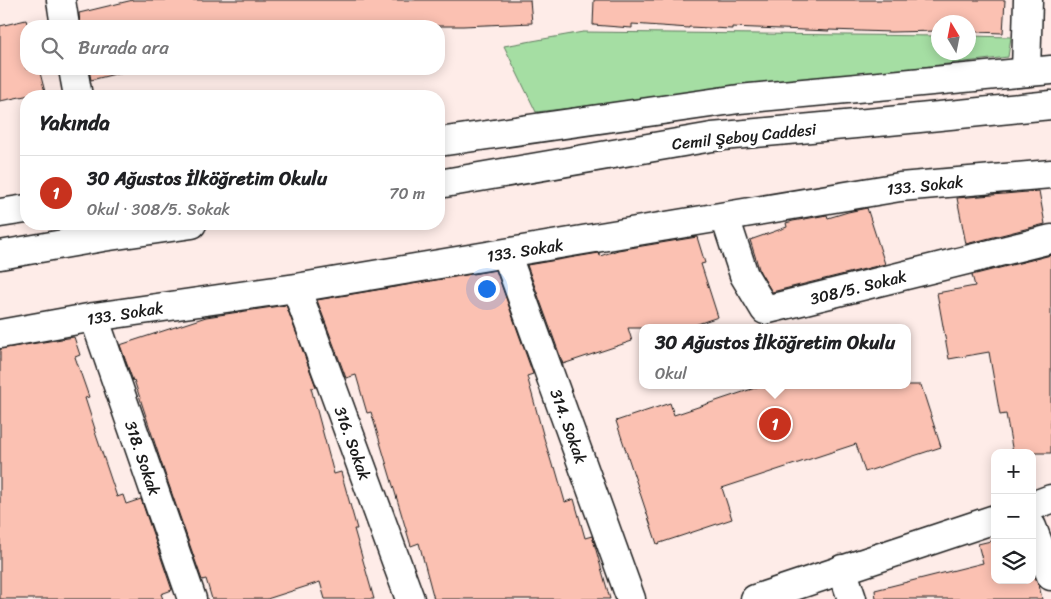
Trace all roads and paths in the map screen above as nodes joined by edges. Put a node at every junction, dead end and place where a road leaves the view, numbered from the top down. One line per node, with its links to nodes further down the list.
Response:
1 (61, 0): 3 (street)
2 (1028, 0): 4 (street)
3 (65, 20)
4 (1039, 71): 8 (street)
5 (74, 75): 6 (street)
6 (77, 90)
7 (1051, 105): 10 (street, Cemil Şeboy Caddesi)
8 (445, 141)
9 (1051, 174): 13 (street, 133. Sokak)
10 (445, 183)
11 (20, 210): 12 (street)
12 (0, 214)
13 (725, 217): 15 (street, 308/5. Sokak); 16 (street, 133. Sokak)
14 (151, 230): 17 (street)
15 (1051, 239)
16 (506, 253): 18 (street, 133. Sokak); 29 (street, 314. Sokak)
17 (0, 255)
18 (296, 288): 19 (street, 133. Sokak); 28 (street, 316. Sokak)
19 (94, 317): 20 (street, 133. Sokak); 27 (street, 318. Sokak)
20 (0, 334)
21 (1051, 499): 22 (street)
22 (1036, 505)
23 (991, 520): 25 (street)
24 (1036, 537): 26 (street)
25 (842, 569): 30 (street); 31 (street)
26 (1051, 576)
27 (192, 599)
28 (410, 599)
29 (631, 599)
30 (755, 599)
31 (852, 599)

